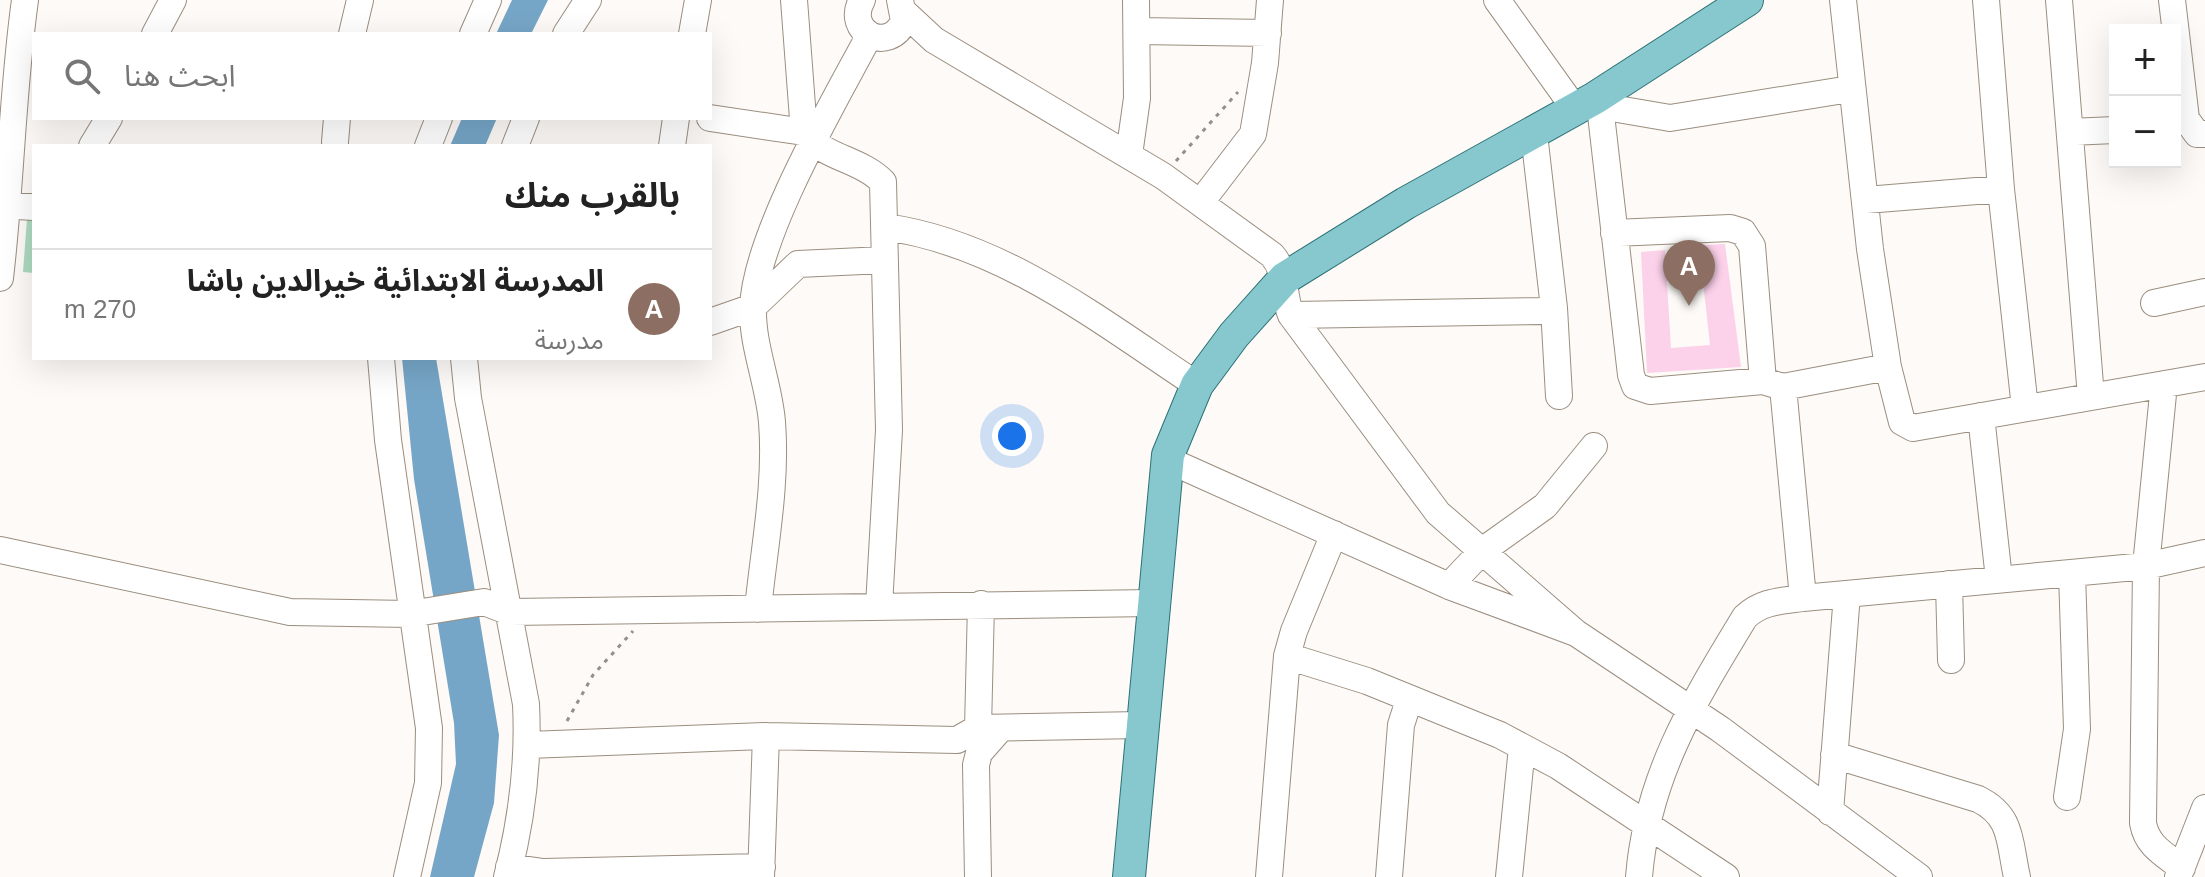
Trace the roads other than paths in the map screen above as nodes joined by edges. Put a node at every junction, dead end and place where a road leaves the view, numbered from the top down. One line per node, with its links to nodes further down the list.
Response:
1 (25, 0): 24 (street)
2 (173, 0): 18 (street)
3 (360, 0): 19 (street)
4 (488, 0): 20 (street)
5 (588, 0): 21 (street)
6 (698, 0): 22 (street)
7 (794, 0): 36 (street)
8 (1136, 0): 17 (street)
9 (1270, 0): 23 (street)
10 (1497, 0): 26 (street)
11 (1747, 0): 26 (main road)
12 (1843, 0): 25 (street)
13 (1986, 0): 42 (street)
14 (2059, 0): 34 (street)
15 (2172, 0): 32 (street)
16 (876, 15): 36 (street); 41 (street)
17 (1138, 31): 23 (street); 41 (street)
18 (156, 32)
19 (352, 32)
20 (474, 32)
21 (568, 32)
22 (692, 32)
23 (1268, 33): 44 (street)
24 (25, 66): 45 (street)
25 (1850, 89): 26 (street); 43 (street)
26 (1590, 104): 35 (main road); 47 (street)
27 (712, 118): 36 (street)
28 (108, 120): 37 (street)
29 (438, 120): 38 (street)
30 (525, 120): 39 (street)
31 (676, 120): 40 (street)
32 (2190, 129)
33 (2109, 130): 34 (street)
34 (2070, 132): 65 (street)
35 (1534, 134): 50 (main road); 54 (street)
36 (808, 138): 46 (street); 53 (street)
37 (93, 144)
38 (429, 144)
39 (516, 144)
40 (672, 144)
41 (1129, 155): 44 (street)
42 (2001, 189): 43 (street); 66 (street)
43 (1866, 200): 59 (street)
44 (1201, 202): 50 (street)
45 (14, 206): 49 (street)
46 (885, 227): 48 (street); 63 (street)
47 (1614, 233): 61 (street); 61 (street)
48 (884, 260): 53 (street); 83 (street)
49 (0, 278)
50 (1285, 278): 55 (street); 63 (main road)
51 (2205, 292): 52 (street)
52 (2154, 303)
53 (753, 307): 56 (street); 84 (street)
54 (1554, 308): 55 (street); 64 (street)
55 (1291, 315): 72 (street)
56 (712, 321)
57 (381, 360): 85 (street)
58 (464, 360): 86 (street)
59 (1888, 367): 61 (street); 67 (street)
60 (2205, 377): 62 (street)
61 (1773, 384): 80 (street)
62 (2164, 384): 65 (street); 74 (street)
63 (1197, 385): 69 (main road)
64 (1559, 396)
65 (2091, 397): 66 (street)
66 (2025, 408): 67 (street)
67 (1981, 416): 76 (street)
68 (1594, 446): 72 (street)
69 (1168, 460): 70 (street); 81 (main road)
70 (1334, 534): 78 (street); 88 (street)
71 (0, 550): 85 (street)
72 (1482, 551): 78 (street); 87 (street)
73 (2205, 553): 74 (street)
74 (2146, 566): 75 (street); 104 (street)
75 (2072, 573): 76 (street); 98 (street)
76 (1999, 579): 77 (street)
77 (1949, 584): 79 (street); 89 (street)
78 (1449, 586): 87 (street)
79 (1847, 594): 80 (street); 97 (street)
80 (1803, 598): 91 (street)
81 (1152, 603): 82 (street); 92 (main road)
82 (981, 604): 83 (street); 93 (street)
83 (879, 606): 84 (street)
84 (758, 609): 86 (street)
85 (422, 612): 86 (street); 105 (street)
86 (510, 612): 95 (street)
87 (1576, 633): 91 (street)
88 (1287, 656): 90 (street); 108 (street)
89 (1951, 660)
90 (1409, 700): 96 (street); 109 (street)
91 (1689, 709): 100 (street); 101 (street)
92 (1141, 725): 93 (street); 107 (main road)
93 (989, 728): 94 (street); 106 (street)
94 (766, 736): 95 (street); 103 (street)
95 (528, 745): 102 (street)
96 (1522, 747): 101 (street); 110 (street)
97 (1834, 755): 100 (street); 114 (street)
98 (2067, 797)
99 (2205, 808): 104 (street)
100 (1830, 812): 113 (street)
101 (1645, 821): 111 (street); 112 (street)
102 (508, 872): 103 (street)
103 (761, 872)
104 (2180, 872)
105 (407, 877)
106 (978, 877)
107 (1129, 877)
108 (1269, 877)
109 (1389, 877)
110 (1509, 877)
111 (1639, 877)
112 (1726, 877)
113 (1919, 877)
114 (2017, 877)

